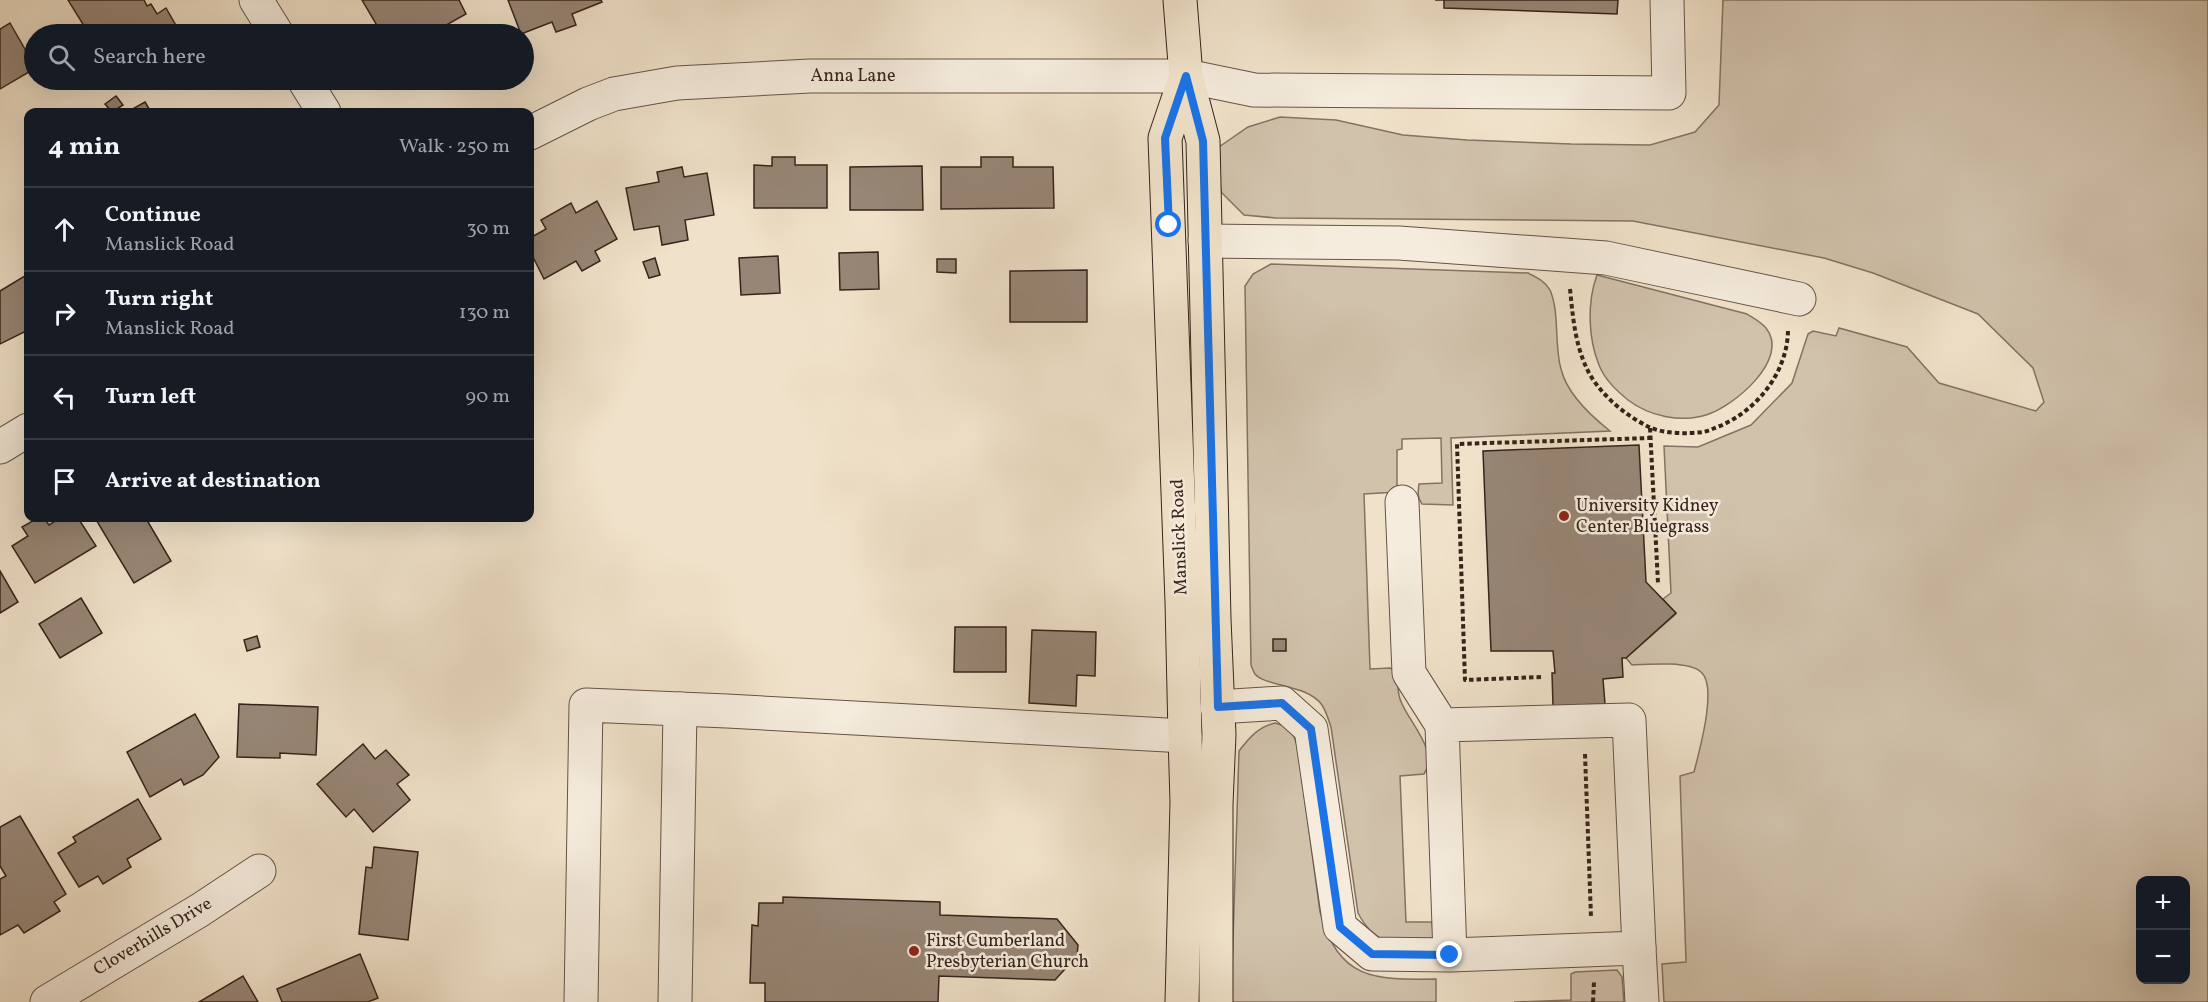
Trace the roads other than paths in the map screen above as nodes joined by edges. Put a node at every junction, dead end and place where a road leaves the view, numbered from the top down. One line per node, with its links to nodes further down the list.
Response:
1 (256, 0): 4 (street)
2 (1180, 0): 5 (main road, Manslick Road)
3 (1667, 0): 5 (street, Anna Lane)
4 (271, 24)
5 (1186, 76): 8 (street, Anna Lane); 9 (main road, Manslick Road); 17 (main road, Manslick Road)
6 (310, 90): 7 (street)
7 (322, 108)
8 (534, 131)
9 (1205, 241): 10 (street); 14 (main road, Manslick Road)
10 (1794, 298)
11 (24, 432): 12 (street)
12 (0, 447)
13 (1402, 502): 16 (street)
14 (1218, 707): 20 (street); 25 (main road, Manslick Road)
15 (680, 709): 17 (street); 22 (street); 23 (street)
16 (1442, 725): 19 (street); 20 (street)
17 (1185, 736): 24 (main road, Manslick Road)
18 (258, 872): 21 (street, Cloverhills Drive)
19 (1639, 948): 20 (street); 26 (street)
20 (1450, 955)
21 (47, 1002)
22 (581, 1002)
23 (675, 1002)
24 (1182, 1002)
25 (1216, 1002)
26 (1642, 1002)

